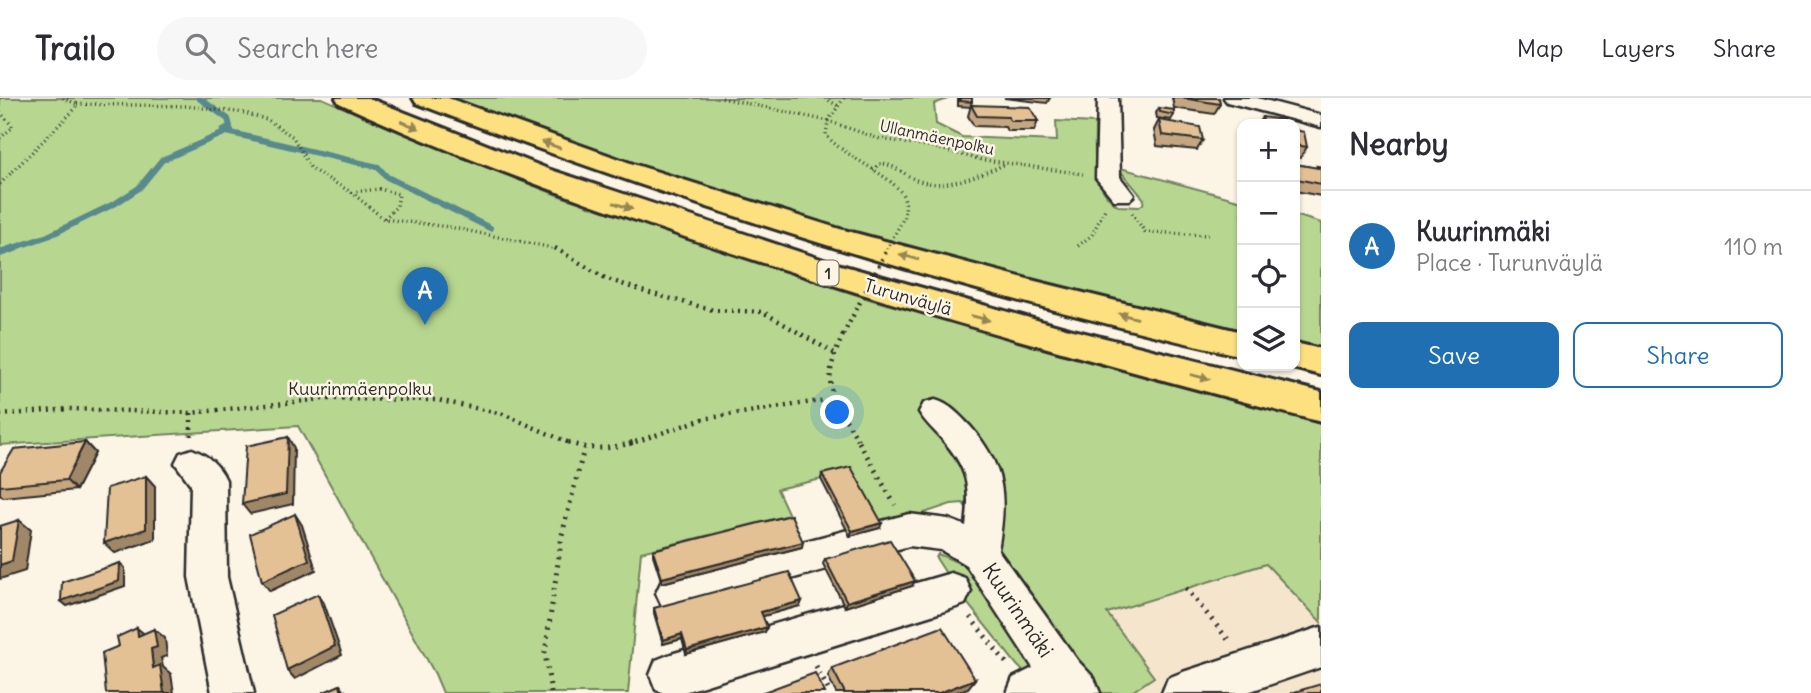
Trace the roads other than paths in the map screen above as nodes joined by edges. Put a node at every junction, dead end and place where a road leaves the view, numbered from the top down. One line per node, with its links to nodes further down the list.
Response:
1 (348, 98): 10 (highway, Turunväylä / 1, one-way to 10)
2 (425, 98): 7 (highway, 1, one-way to 2)
3 (1108, 98): 6 (street)
4 (1234, 98): 5 (street)
5 (1321, 121)
6 (1115, 186)
7 (1237, 343)
8 (1300, 357): 9 (highway)
9 (1321, 362)
10 (1321, 407)
11 (935, 412): 13 (street)
12 (192, 463): 19 (street)
13 (979, 553): 15 (street, Kuurinmäki); 18 (street, Kuurinmäki)
14 (951, 592): 17 (street)
15 (676, 593)
16 (1321, 647): 20 (street)
17 (671, 676)
18 (1057, 687)
19 (233, 693)
20 (1183, 693)

